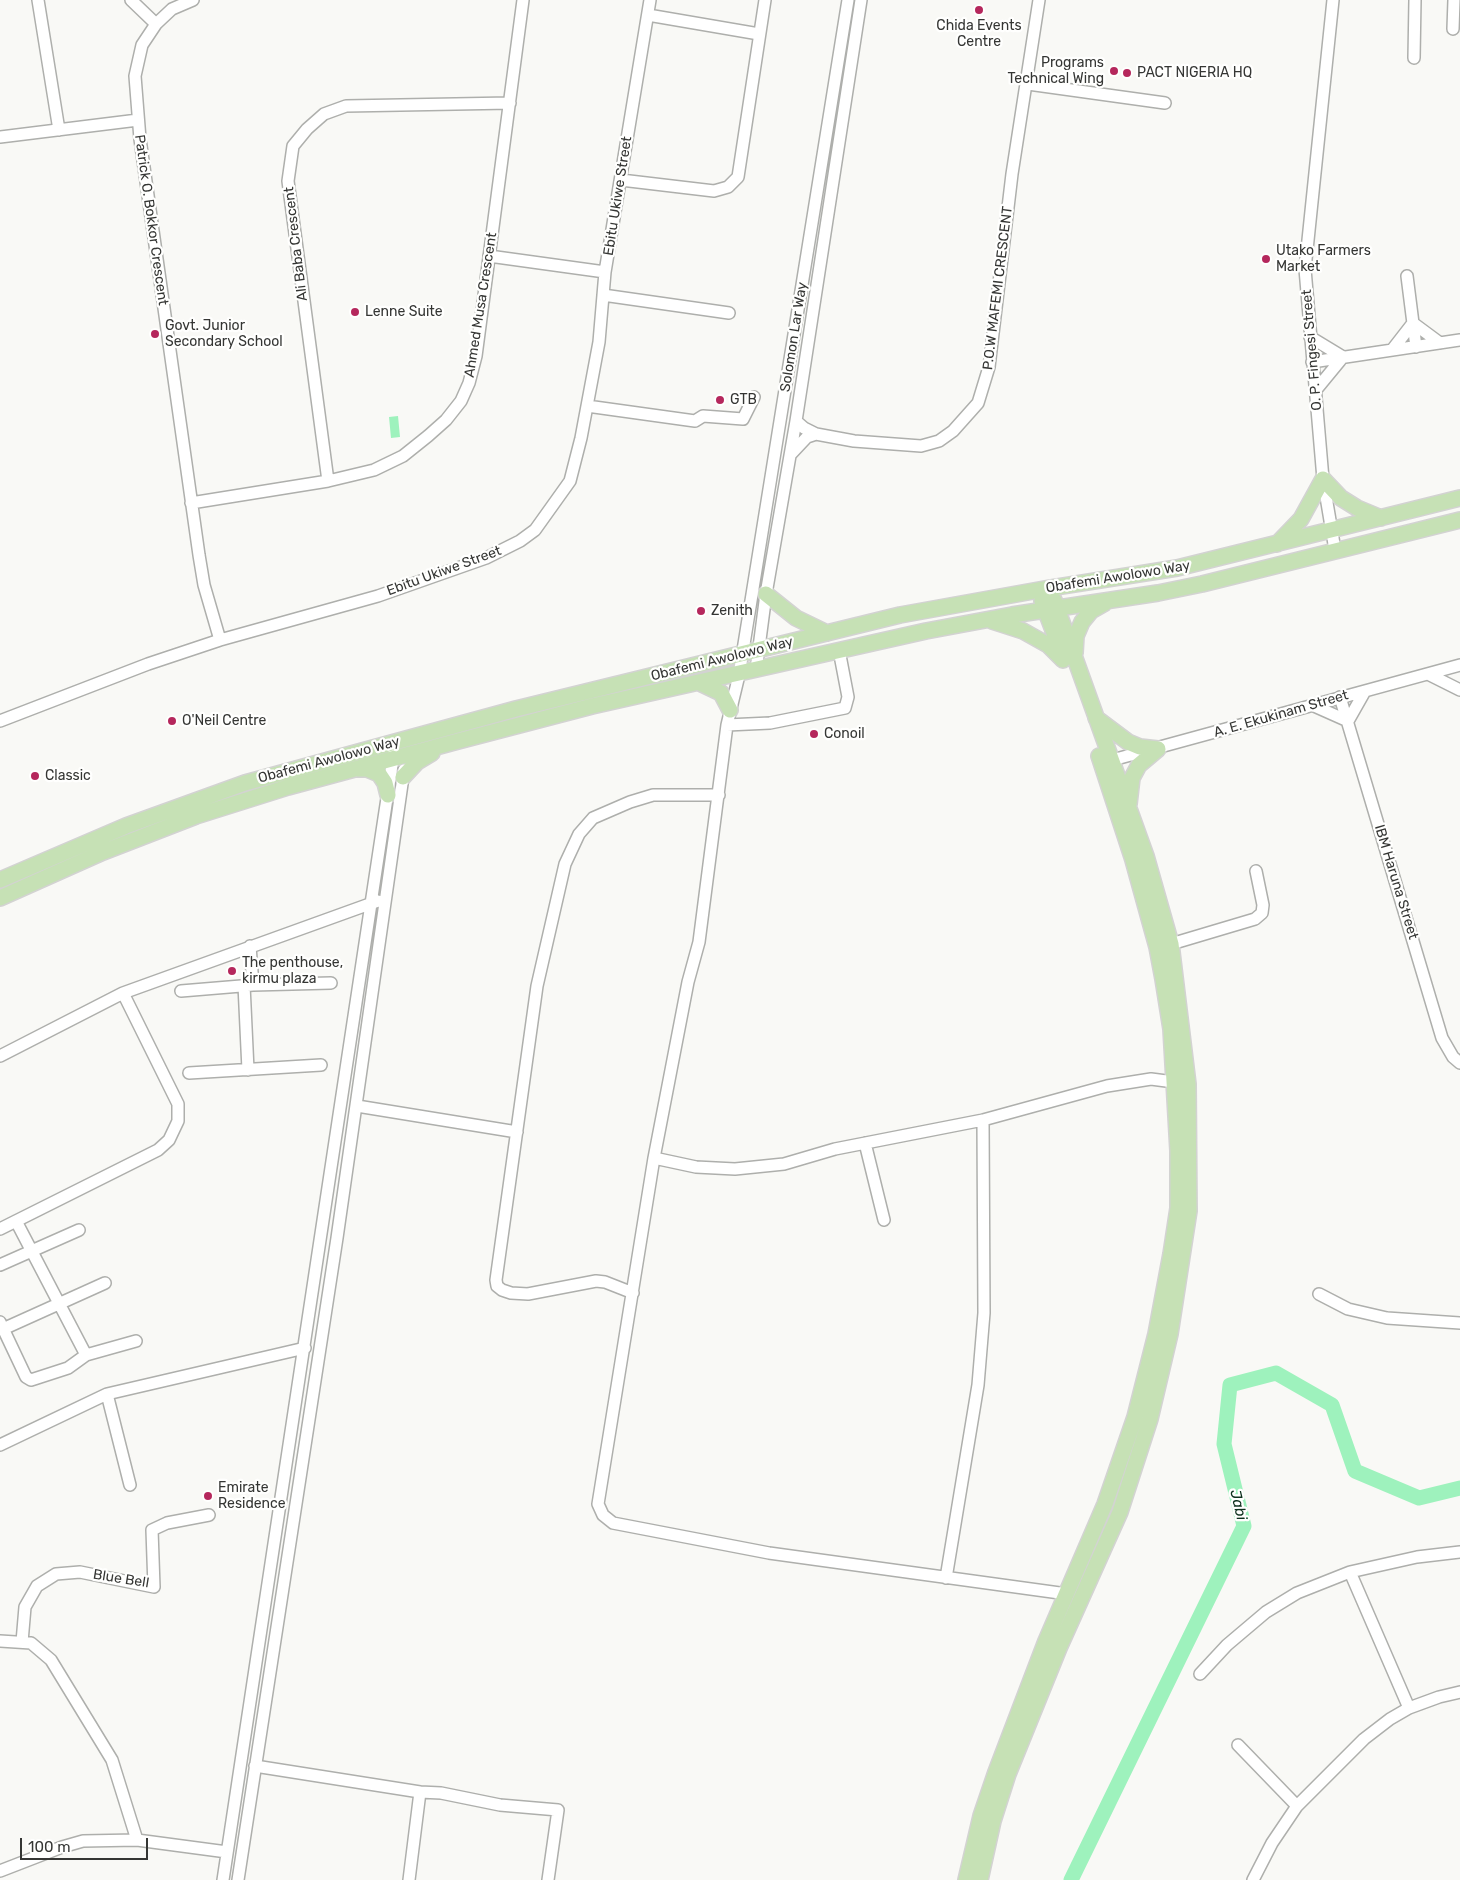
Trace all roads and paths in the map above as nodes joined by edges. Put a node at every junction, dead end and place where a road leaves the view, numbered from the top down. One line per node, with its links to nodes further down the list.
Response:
1 (38, 0): 22 (street)
2 (130, 0): 14 (street)
3 (193, 0): 14 (street, Patrick O. Bokkor Crescent)
4 (523, 0): 19 (street, Ahmed Musa Crescent)
5 (650, 0): 13 (street, Ebitu Ukiwe Street)
6 (765, 0): 16 (street)
7 (848, 0): 62 (street, Solomon Lar Way)
8 (861, 0): 41 (street, Solomon Lar Way)
9 (1039, 0): 18 (street, P.O.W MAFEMI CRESCENT)
10 (1333, 0): 31 (street, O. P. Fingesi Street)
11 (1415, 0): 17 (street)
12 (1454, 0): 15 (street)
13 (648, 15): 16 (street); 24 (street, Ebitu Ukiwe Street)
14 (156, 24): 21 (street, Patrick O. Bokkor Crescent)
15 (1453, 29)
16 (759, 34): 24 (street)
17 (1414, 58)
18 (1028, 84): 20 (street); 42 (street, P.O.W MAFEMI CRESCENT)
19 (510, 103): 25 (street, Ahmed Musa Crescent); 45 (street, Ali Baba Crescent)
20 (1165, 103)
21 (138, 120): 22 (street); 47 (street, Patrick O. Bokkor Crescent)
22 (59, 130): 23 (street)
23 (0, 137)
24 (621, 180): 26 (street, Ebitu Ukiwe Street)
25 (489, 256): 26 (street); 45 (street, Ahmed Musa Crescent)
26 (606, 272): 28 (street, Ebitu Ukiwe Street)
27 (1407, 276): 30 (street)
28 (603, 295): 29 (street); 40 (street, Ebitu Ukiwe Street)
29 (729, 313)
30 (1413, 323): 33 (street); 34 (street); 35 (street)
31 (1310, 337): 36 (street); 37 (street, O. P. Fingesi Street)
32 (1460, 340): 33 (street)
33 (1440, 343): 34 (street)
34 (1416, 347): 35 (street)
35 (1392, 350): 36 (street)
36 (1342, 358): 37 (street); 38 (street)
37 (1312, 362): 38 (street, O. P. Fingesi Street)
38 (1314, 391): 44 (street, O. P. Fingesi Street)
39 (754, 397): 40 (street)
40 (587, 406): 59 (street, Ebitu Ukiwe Street)
41 (796, 421): 42 (street, P.O.W MAFEMI CRESCENT); 43 (street, Solomon Lar Way)
42 (816, 434): 43 (street)
43 (791, 454): 54 (street, Solomon Lar Way)
44 (1323, 479): 48 (main road); 50 (street, O. P. Fingesi Street); 51 (main road)
45 (328, 481): 47 (street, Ahmed Musa Crescent)
46 (1460, 498): 48 (main road, Obafemi Awolowo Way)
47 (191, 503): 59 (street, Patrick O. Bokkor Crescent)
48 (1381, 518): 50 (main road, Obafemi Awolowo Way)
49 (1460, 520): 52 (main road, Obafemi Awolowo Way)
50 (1330, 530): 51 (main road, Obafemi Awolowo Way); 52 (street, O. P. Fingesi Street)
51 (1277, 544): 53 (main road, Obafemi Awolowo Way)
52 (1335, 550): 55 (main road, Obafemi Awolowo Way)
53 (1044, 589): 56 (main road); 58 (main road, Obafemi Awolowo Way)
54 (766, 594): 58 (main road); 60 (street, Solomon Lar Way)
55 (1109, 601): 56 (main road, Obafemi Awolowo Way); 63 (main road)
56 (1051, 609): 57 (main road, Obafemi Awolowo Way); 63 (main road)
57 (986, 619): 61 (main road, Obafemi Awolowo Way); 63 (main road)
58 (827, 633): 60 (main road, Obafemi Awolowo Way)
59 (220, 640): 75 (street, Ebitu Ukiwe Street)
60 (758, 650): 62 (main road, Obafemi Awolowo Way); 65 (street, Solomon Lar Way)
61 (839, 650): 65 (main road, Obafemi Awolowo Way); 77 (street)
62 (741, 655): 67 (street, Solomon Lar Way); 78 (main road, Obafemi Awolowo Way)
63 (1070, 661): 74 (main road); 82 (main road)
64 (1457, 666): 66 (street, A. E. Ekukinam Street); 69 (street)
65 (756, 670): 67 (main road, Obafemi Awolowo Way)
66 (1428, 674): 69 (street); 70 (street, A. E. Ekukinam Street)
67 (739, 675): 68 (main road, Obafemi Awolowo Way); 73 (street, Solomon Lar Way)
68 (700, 683): 73 (main road); 79 (main road, Obafemi Awolowo Way)
69 (1460, 689)
70 (1365, 691): 71 (street, A. E. Ekukinam Street); 76 (street)
71 (1340, 697): 72 (street, A. E. Ekukinam Street); 76 (street, IBM Haruna Street)
72 (1312, 705): 76 (street); 80 (street, A. E. Ekukinam Street)
73 (730, 710): 77 (street, Solomon Lar Way)
74 (1096, 718): 80 (main road); 82 (main road)
75 (0, 721)
76 (1348, 721): 100 (street, IBM Haruna Street)
77 (727, 725): 86 (street, Solomon Lar Way)
78 (402, 740): 81 (street); 89 (main road, Obafemi Awolowo Way)
79 (458, 741): 81 (main road, Obafemi Awolowo Way); 84 (main road)
80 (1158, 749): 82 (street, A. E. Ekukinam Street); 87 (main road)
81 (400, 756): 83 (main road, Obafemi Awolowo Way); 84 (street); 85 (street)
82 (1106, 762): 87 (main road); 104 (main road)
83 (354, 769): 85 (main road); 90 (main road, Obafemi Awolowo Way)
84 (403, 777): 91 (street)
85 (388, 795): 92 (street)
86 (718, 795): 107 (street); 109 (street, Solomon Lar Way)
87 (1129, 809): 93 (main road)
88 (1256, 871): 93 (street)
89 (0, 880)
90 (0, 898)
91 (384, 898): 92 (street); 105 (street)
92 (373, 903): 94 (street); 124 (street)
93 (1172, 944): 114 (main road)
94 (250, 946): 96 (street); 98 (street)
95 (331, 983): 96 (street)
96 (248, 985): 97 (street); 102 (street)
97 (181, 991)
98 (124, 993): 99 (street); 111 (street)
99 (0, 1056)
100 (1460, 1063)
101 (321, 1065): 102 (street)
102 (248, 1070): 103 (street)
103 (189, 1074)
104 (1174, 1082): 106 (street); 114 (main road)
105 (357, 1106): 107 (street); 140 (street)
106 (983, 1120): 108 (street); 132 (street)
107 (517, 1132): 118 (street)
108 (865, 1143): 109 (street); 110 (street)
109 (654, 1158): 118 (street, Solomon Lar Way)
110 (884, 1220)
111 (16, 1221): 112 (street); 115 (street)
112 (0, 1229)
113 (79, 1230): 115 (street)
114 (1179, 1238): 133 (main road); 153 (main road)
115 (32, 1250): 116 (street); 120 (street)
116 (0, 1266)
117 (105, 1283): 120 (street)
118 (633, 1293): 132 (street, Solomon Lar Way)
119 (1319, 1294): 121 (street)
120 (59, 1302): 122 (street); 125 (street)
121 (1460, 1323)
122 (2, 1325): 125 (street)
123 (136, 1340): 125 (street)
124 (305, 1348): 126 (street); 143 (street)
125 (86, 1355)
126 (107, 1394): 127 (street); 128 (street)
127 (0, 1445)
128 (130, 1485)
129 (209, 1515): 135 (street, Blue Bell)
130 (1460, 1552): 131 (street)
131 (1350, 1572): 136 (street); 138 (street)
132 (946, 1578): 133 (street, Solomon Lar Way)
133 (1066, 1594): 152 (main road)
134 (0, 1641): 135 (street)
135 (22, 1642): 145 (street)
136 (1200, 1674)
137 (1460, 1692): 138 (street)
138 (1409, 1708): 142 (street)
139 (1238, 1745): 142 (street)
140 (255, 1766): 141 (street); 144 (street)
141 (420, 1792): 150 (street); 151 (street)
142 (1297, 1806): 154 (street)
143 (229, 1833): 144 (street); 146 (street)
144 (244, 1834): 149 (street)
145 (137, 1840): 146 (street); 147 (street)
146 (227, 1852): 148 (street)
147 (0, 1871)
148 (223, 1880)
149 (238, 1880)
150 (409, 1880)
151 (548, 1880)
152 (966, 1880)
153 (980, 1880)
154 (1253, 1880)

